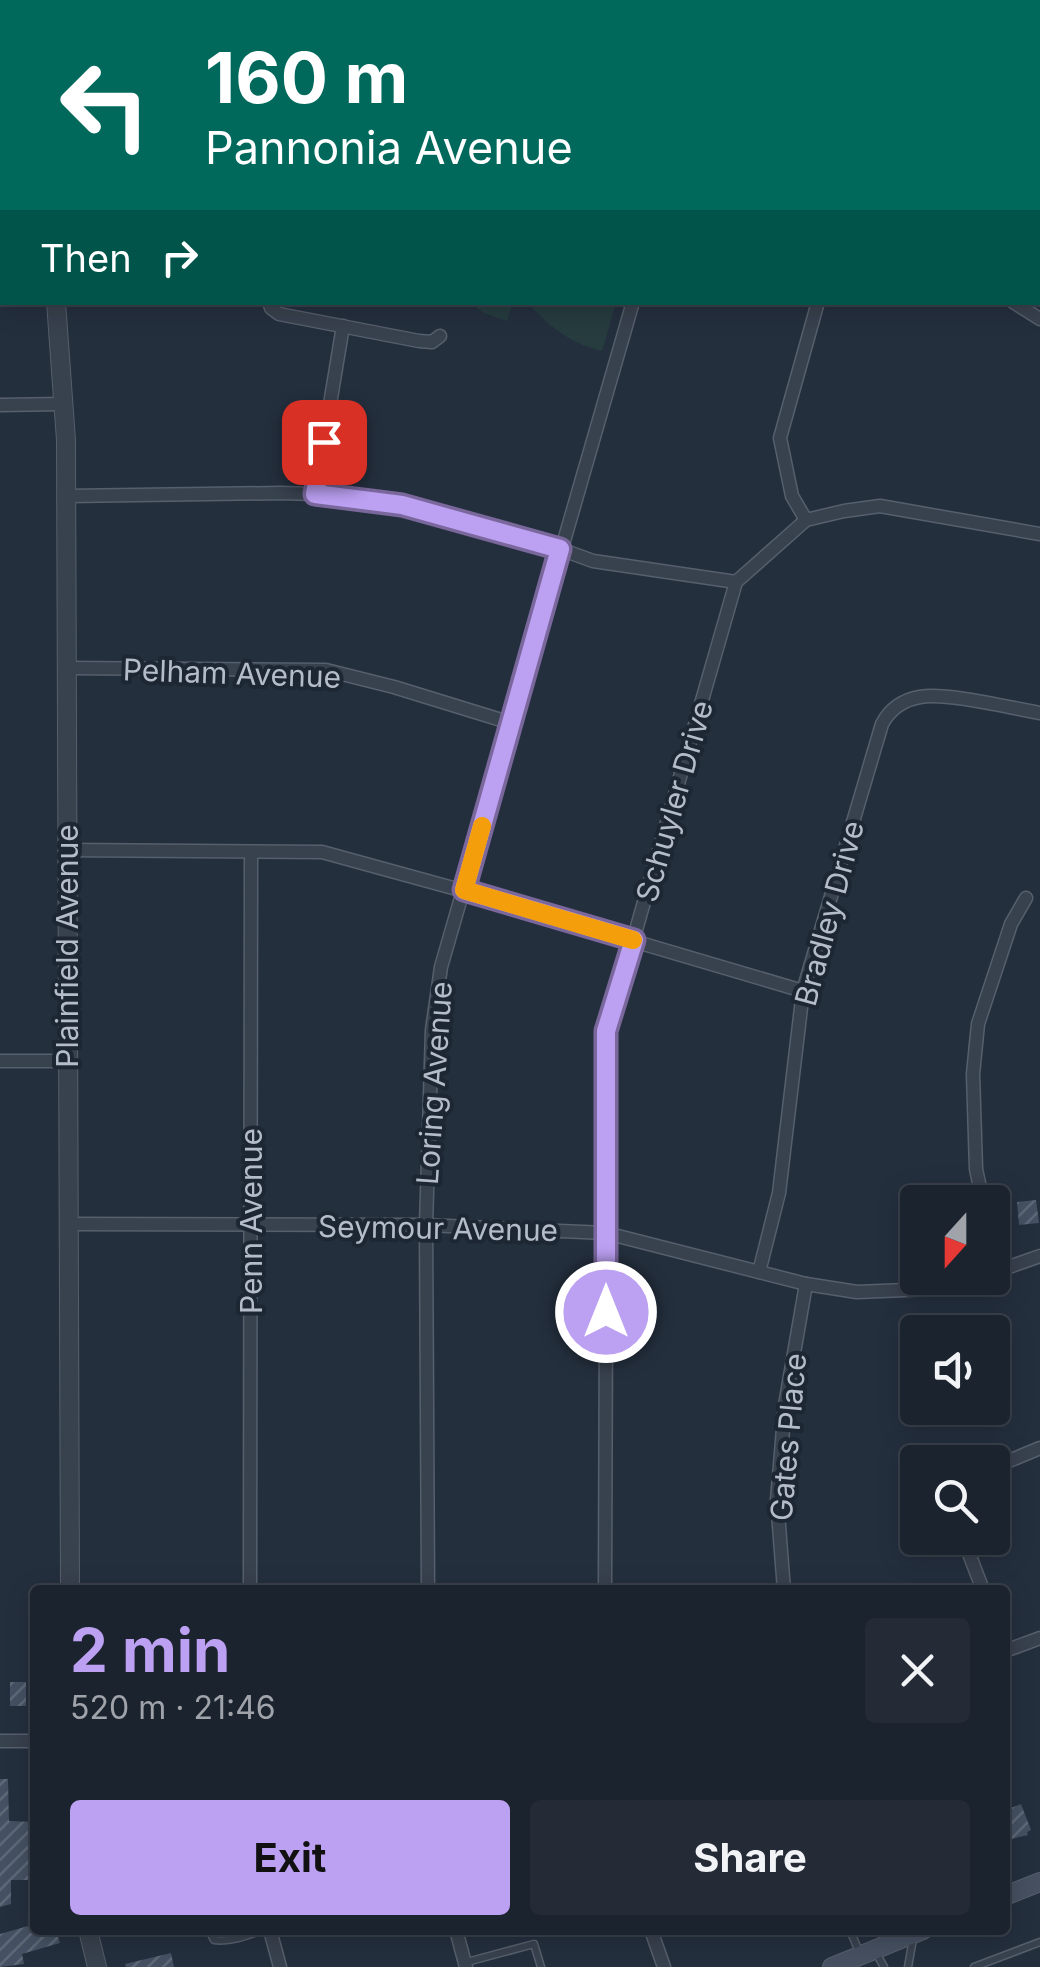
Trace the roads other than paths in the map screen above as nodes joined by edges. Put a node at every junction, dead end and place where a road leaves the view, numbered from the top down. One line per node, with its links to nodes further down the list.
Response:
1 (56, 305): 9 (street, Plainfield Avenue)
2 (270, 305): 7 (street)
3 (632, 305): 15 (street, Loring Avenue)
4 (817, 305): 13 (street)
5 (1018, 305): 6 (street)
6 (1040, 319)
7 (343, 326): 8 (street); 11 (street)
8 (440, 336)
9 (63, 404): 10 (street); 12 (street, Plainfield Avenue)
10 (0, 405)
11 (315, 494): 12 (street); 15 (street)
12 (67, 496): 17 (street, Plainfield Avenue)
13 (806, 520): 14 (street); 16 (street)
14 (1040, 534)
15 (560, 549): 16 (street); 19 (street, Loring Avenue)
16 (736, 582): 24 (street, Schuyler Drive)
17 (67, 668): 19 (street, Pelham Avenue); 20 (street, Plainfield Avenue)
18 (1040, 713): 25 (street, Bradley Drive)
19 (511, 723): 22 (street, Loring Avenue)
20 (67, 850): 21 (street); 27 (street, Plainfield Avenue)
21 (251, 852): 22 (street); 30 (street, Penn Avenue)
22 (464, 890): 24 (street); 31 (street, Loring Avenue)
23 (1026, 898): 28 (street)
24 (634, 940): 25 (street); 32 (street, Schuyler Drive)
25 (804, 991): 35 (street, Bradley Drive)
26 (0, 1061): 27 (street)
27 (68, 1061): 29 (street, Plainfield Avenue)
28 (979, 1185)
29 (69, 1224): 30 (street, Seymour Avenue); 41 (street, Plainfield Avenue)
30 (250, 1224): 31 (street, Seymour Avenue); 42 (street, Penn Avenue)
31 (426, 1225): 32 (street, Seymour Avenue); 43 (street, Loring Avenue)
32 (606, 1233): 35 (street, Seymour Avenue); 44 (street, Schuyler Drive)
33 (1040, 1256): 34 (street)
34 (1010, 1267)
35 (759, 1272): 36 (street, Seymour Avenue)
36 (806, 1284): 37 (street, Seymour Avenue); 45 (street, Gates Place)
37 (900, 1290)
38 (1040, 1448): 39 (street)
39 (1010, 1460)
40 (969, 1555): 46 (street)
41 (70, 1585)
42 (250, 1585)
43 (428, 1585)
44 (605, 1585)
45 (784, 1585)
46 (982, 1585)
47 (1040, 1638): 48 (street)
48 (1010, 1648)
49 (0, 1741): 50 (street)
50 (30, 1741)
51 (1040, 1882): 52 (main road)
52 (1010, 1894)
53 (89, 1935): 65 (street)
54 (212, 1935): 55 (lane)
55 (244, 1935)
56 (271, 1935): 66 (street)
57 (457, 1935): 64 (street)
58 (653, 1935): 68 (street)
59 (854, 1935): 63 (lane)
60 (917, 1935): 71 (lane)
61 (894, 1936): 63 (main road)
62 (1040, 1942): 72 (lane)
63 (868, 1952): 69 (main road); 70 (lane)
64 (465, 1965): 67 (lane)
65 (97, 1967)
66 (280, 1967)
67 (540, 1967)
68 (664, 1967)
69 (832, 1967)
70 (884, 1967)
71 (908, 1967)
72 (974, 1967)

